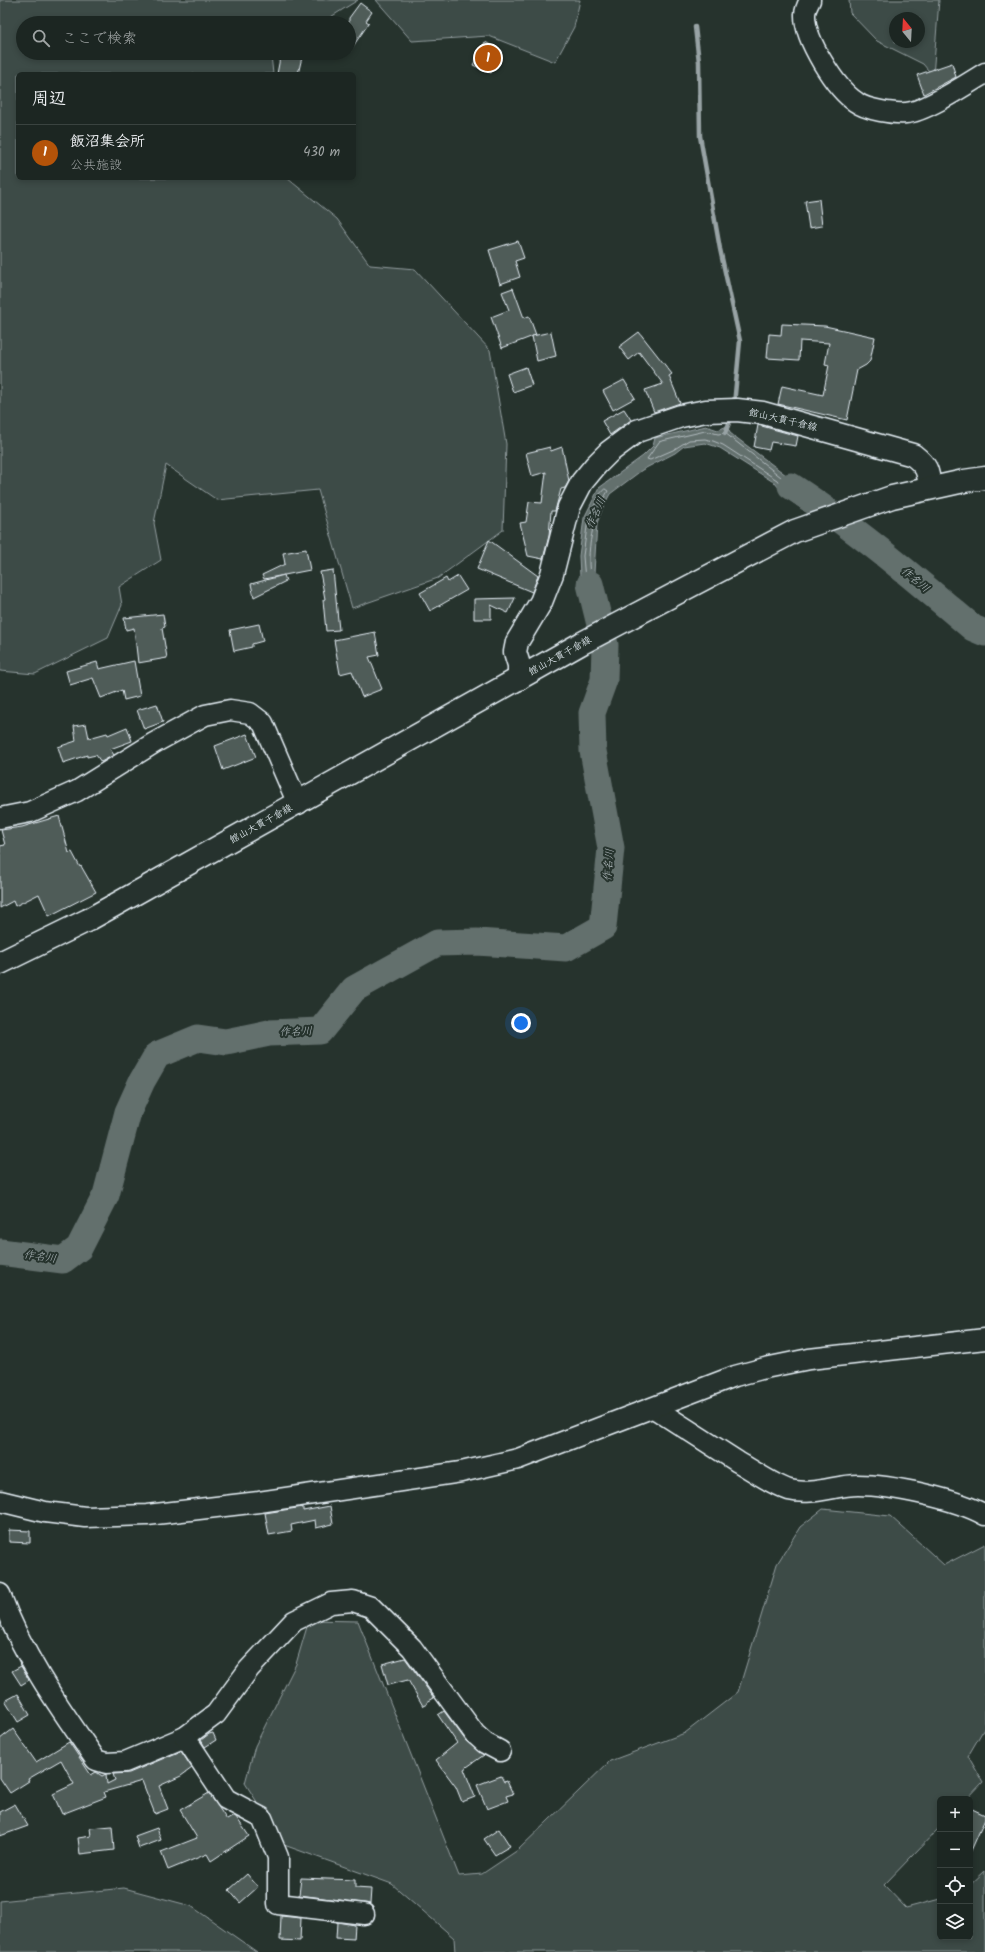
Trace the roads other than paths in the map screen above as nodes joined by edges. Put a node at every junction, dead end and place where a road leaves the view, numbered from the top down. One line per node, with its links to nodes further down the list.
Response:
1 (810, 0): 2 (street)
2 (985, 73)
3 (985, 478): 4 (main road, 館山大貫千倉線)
4 (930, 488): 5 (main road, 館山大貫千倉線); 5 (main road, 館山大貫千倉線)
5 (519, 679): 6 (main road, 館山大貫千倉線)
6 (298, 804): 7 (street); 8 (main road, 館山大貫千倉線)
7 (0, 818)
8 (0, 963)
9 (985, 1339): 10 (street)
10 (654, 1408): 11 (street); 12 (street)
11 (0, 1501)
12 (985, 1515)
13 (0, 1594): 14 (street)
14 (184, 1737): 15 (street); 16 (street)
15 (500, 1751)
16 (364, 1914)

